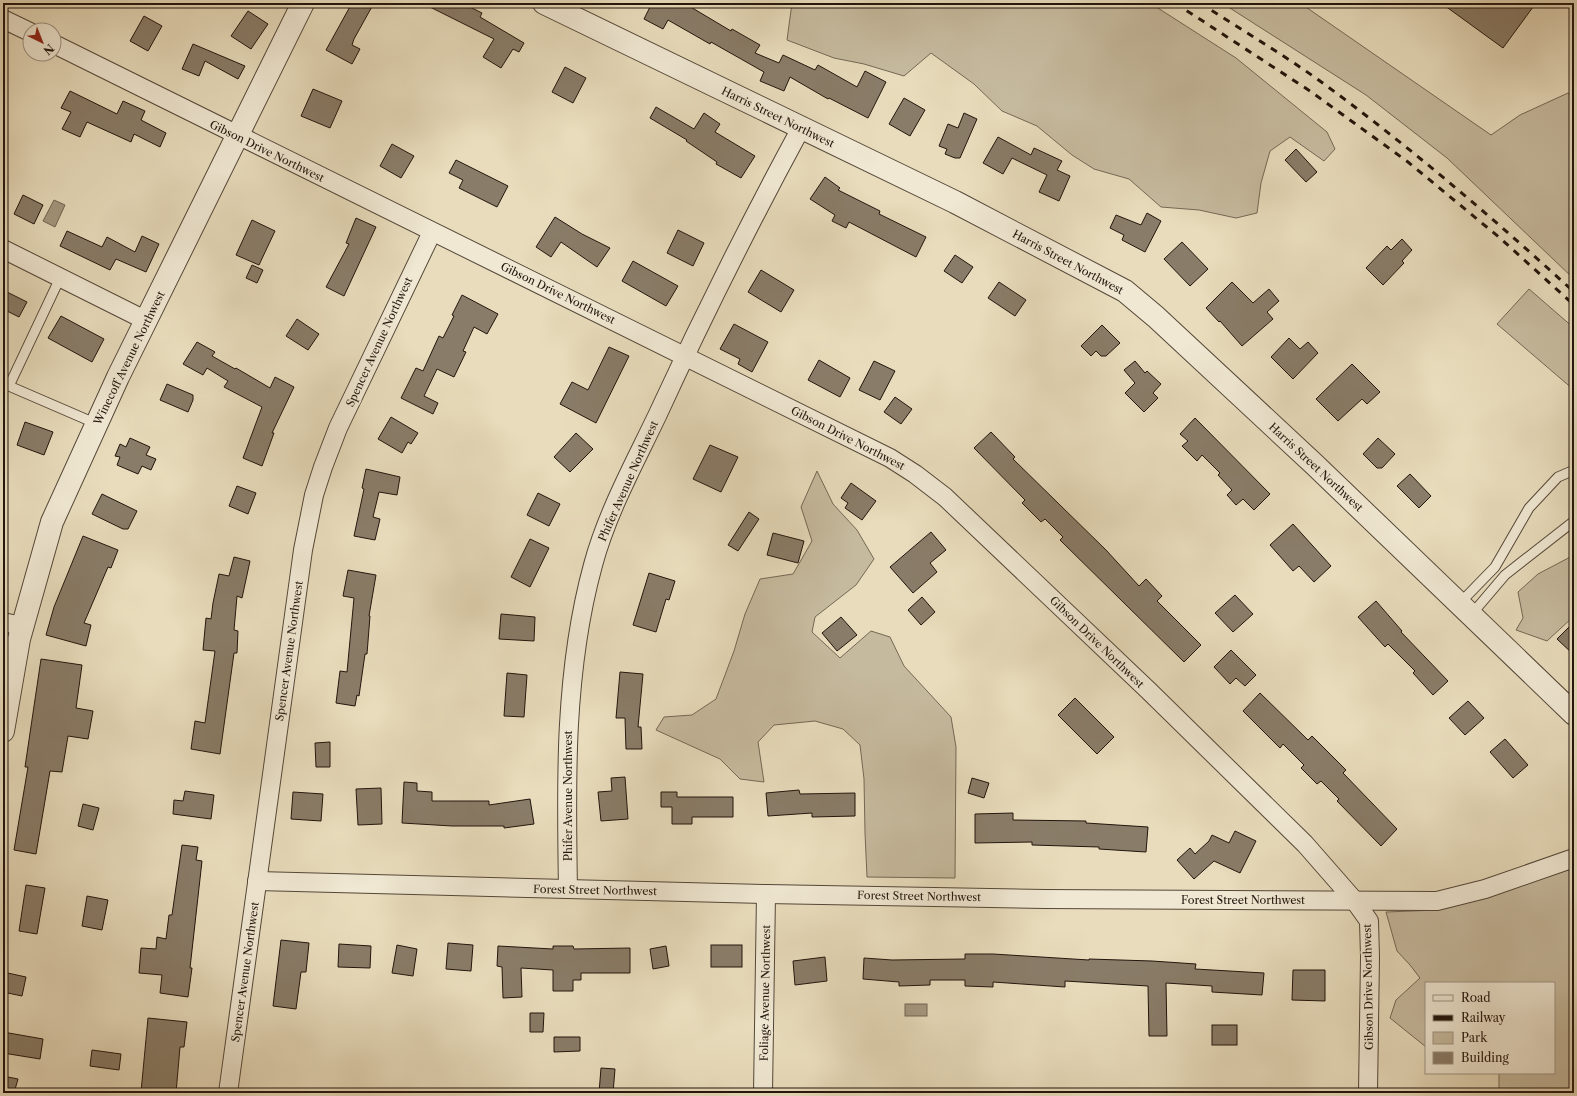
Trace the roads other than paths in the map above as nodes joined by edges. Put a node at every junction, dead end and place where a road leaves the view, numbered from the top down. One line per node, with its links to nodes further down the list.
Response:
1 (303, 3): 7 (street, Winecoff Avenue Northwest)
2 (544, 3): 6 (street, Harris Street Northwest)
3 (3, 19): 4 (street)
4 (22, 28)
5 (62, 48): 7 (street, Gibson Drive Northwest)
6 (801, 128): 12 (street, Phifer Avenue Northwest); 18 (street, Harris Street Northwest)
7 (238, 136): 8 (street, Gibson Drive Northwest); 11 (street, Winecoff Avenue Northwest)
8 (432, 232): 12 (street, Gibson Drive Northwest); 23 (street, Spencer Avenue Northwest)
9 (3, 249): 10 (street)
10 (60, 278): 11 (street); 13 (lane)
11 (147, 321): 13 (street, Winecoff Avenue Northwest)
12 (685, 356): 24 (street, Phifer Avenue Northwest); 26 (street, Gibson Drive Northwest)
13 (97, 424): 19 (street, Winecoff Avenue Northwest)
14 (1574, 472): 16 (lane)
15 (1574, 521): 17 (lane)
16 (1495, 566): 17 (lane); 18 (lane)
17 (1505, 575): 18 (lane)
18 (1465, 610): 20 (street, Harris Street Northwest)
19 (13, 624): 21 (street, Winecoff Avenue Northwest)
20 (1574, 714)
21 (3, 731)
22 (1574, 858): 26 (street, Forest Street Northwest)
23 (257, 881): 24 (street, Forest Street Northwest); 27 (street, Spencer Avenue Northwest)
24 (568, 889): 25 (street, Forest Street Northwest)
25 (766, 894): 26 (street, Forest Street Northwest); 28 (street, Foliage Avenue Northwest)
26 (1354, 900): 29 (street, Gibson Drive Northwest)
27 (228, 1093)
28 (763, 1093)
29 (1368, 1093)

